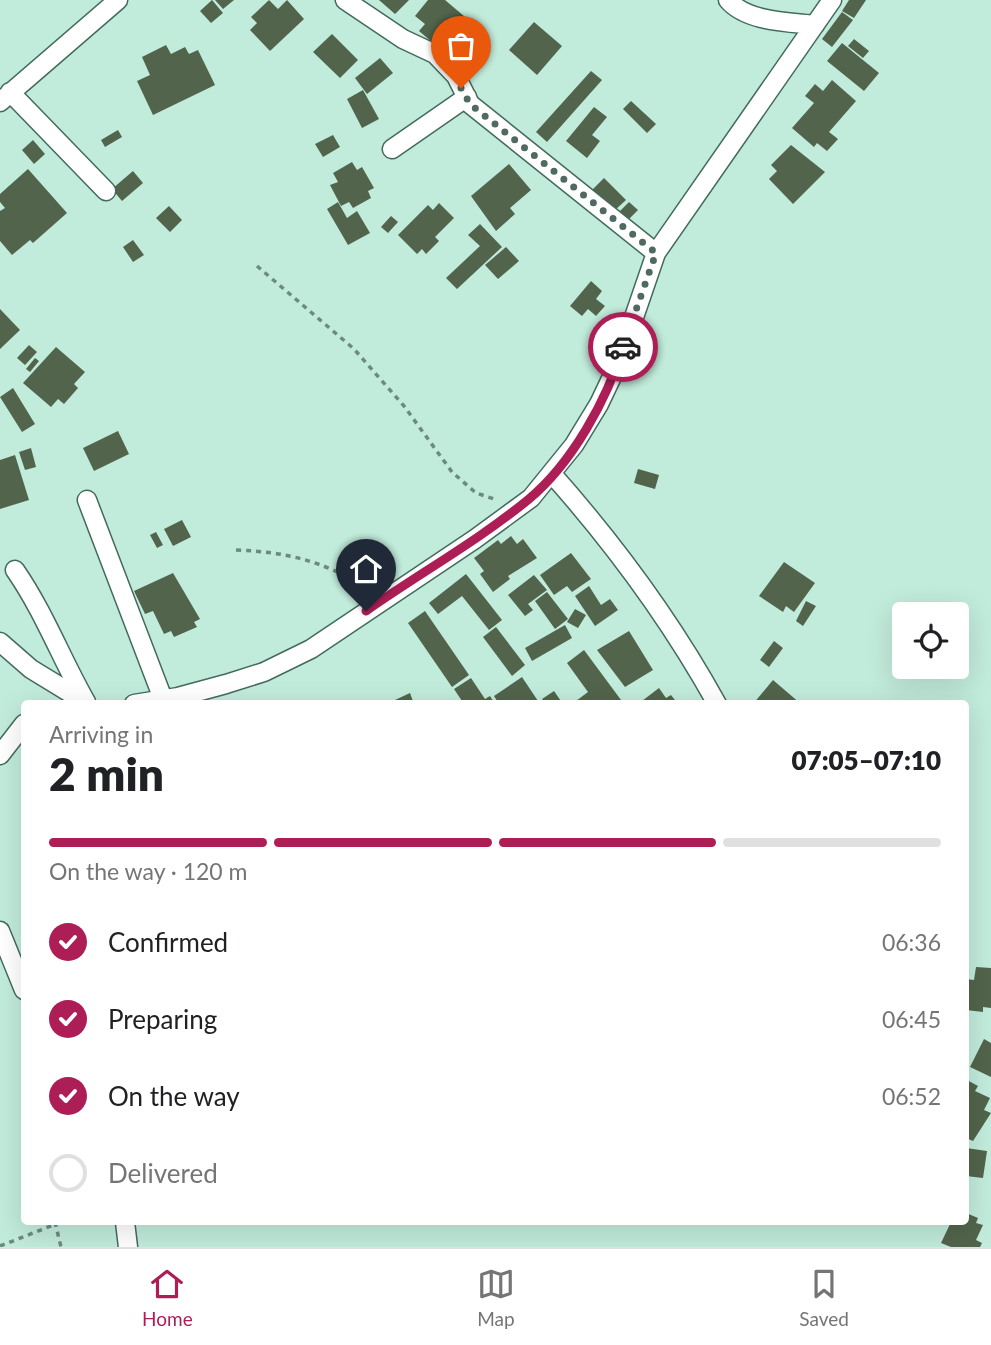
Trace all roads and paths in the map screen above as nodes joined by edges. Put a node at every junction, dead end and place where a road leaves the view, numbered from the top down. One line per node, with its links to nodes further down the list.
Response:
1 (118, 0): 6 (street)
2 (345, 0): 7 (street)
3 (728, 0): 5 (street)
4 (832, 0): 5 (street)
5 (815, 25): 10 (street)
6 (5, 97): 9 (street)
7 (467, 97): 8 (street); 10 (street)
8 (392, 149)
9 (106, 191)
10 (656, 253): 12 (street)
11 (257, 266): 13 (path)
12 (552, 474): 13 (street); 22 (street)
13 (531, 498): 17 (street)
14 (87, 500): 21 (street)
15 (236, 550): 17 (path)
16 (15, 570): 20 (street)
17 (384, 598): 21 (street)
18 (0, 642): 19 (street)
19 (83, 700)
20 (86, 700)
21 (174, 700)
22 (714, 700)
23 (21, 725): 25 (street)
24 (21, 728): 26 (street)
25 (0, 731)
26 (0, 755)
27 (0, 931): 28 (street)
28 (21, 983)
29 (50, 1225): 32 (path)
30 (56, 1225): 33 (path)
31 (125, 1225): 34 (street)
32 (0, 1246)
33 (61, 1247)
34 (128, 1247)

